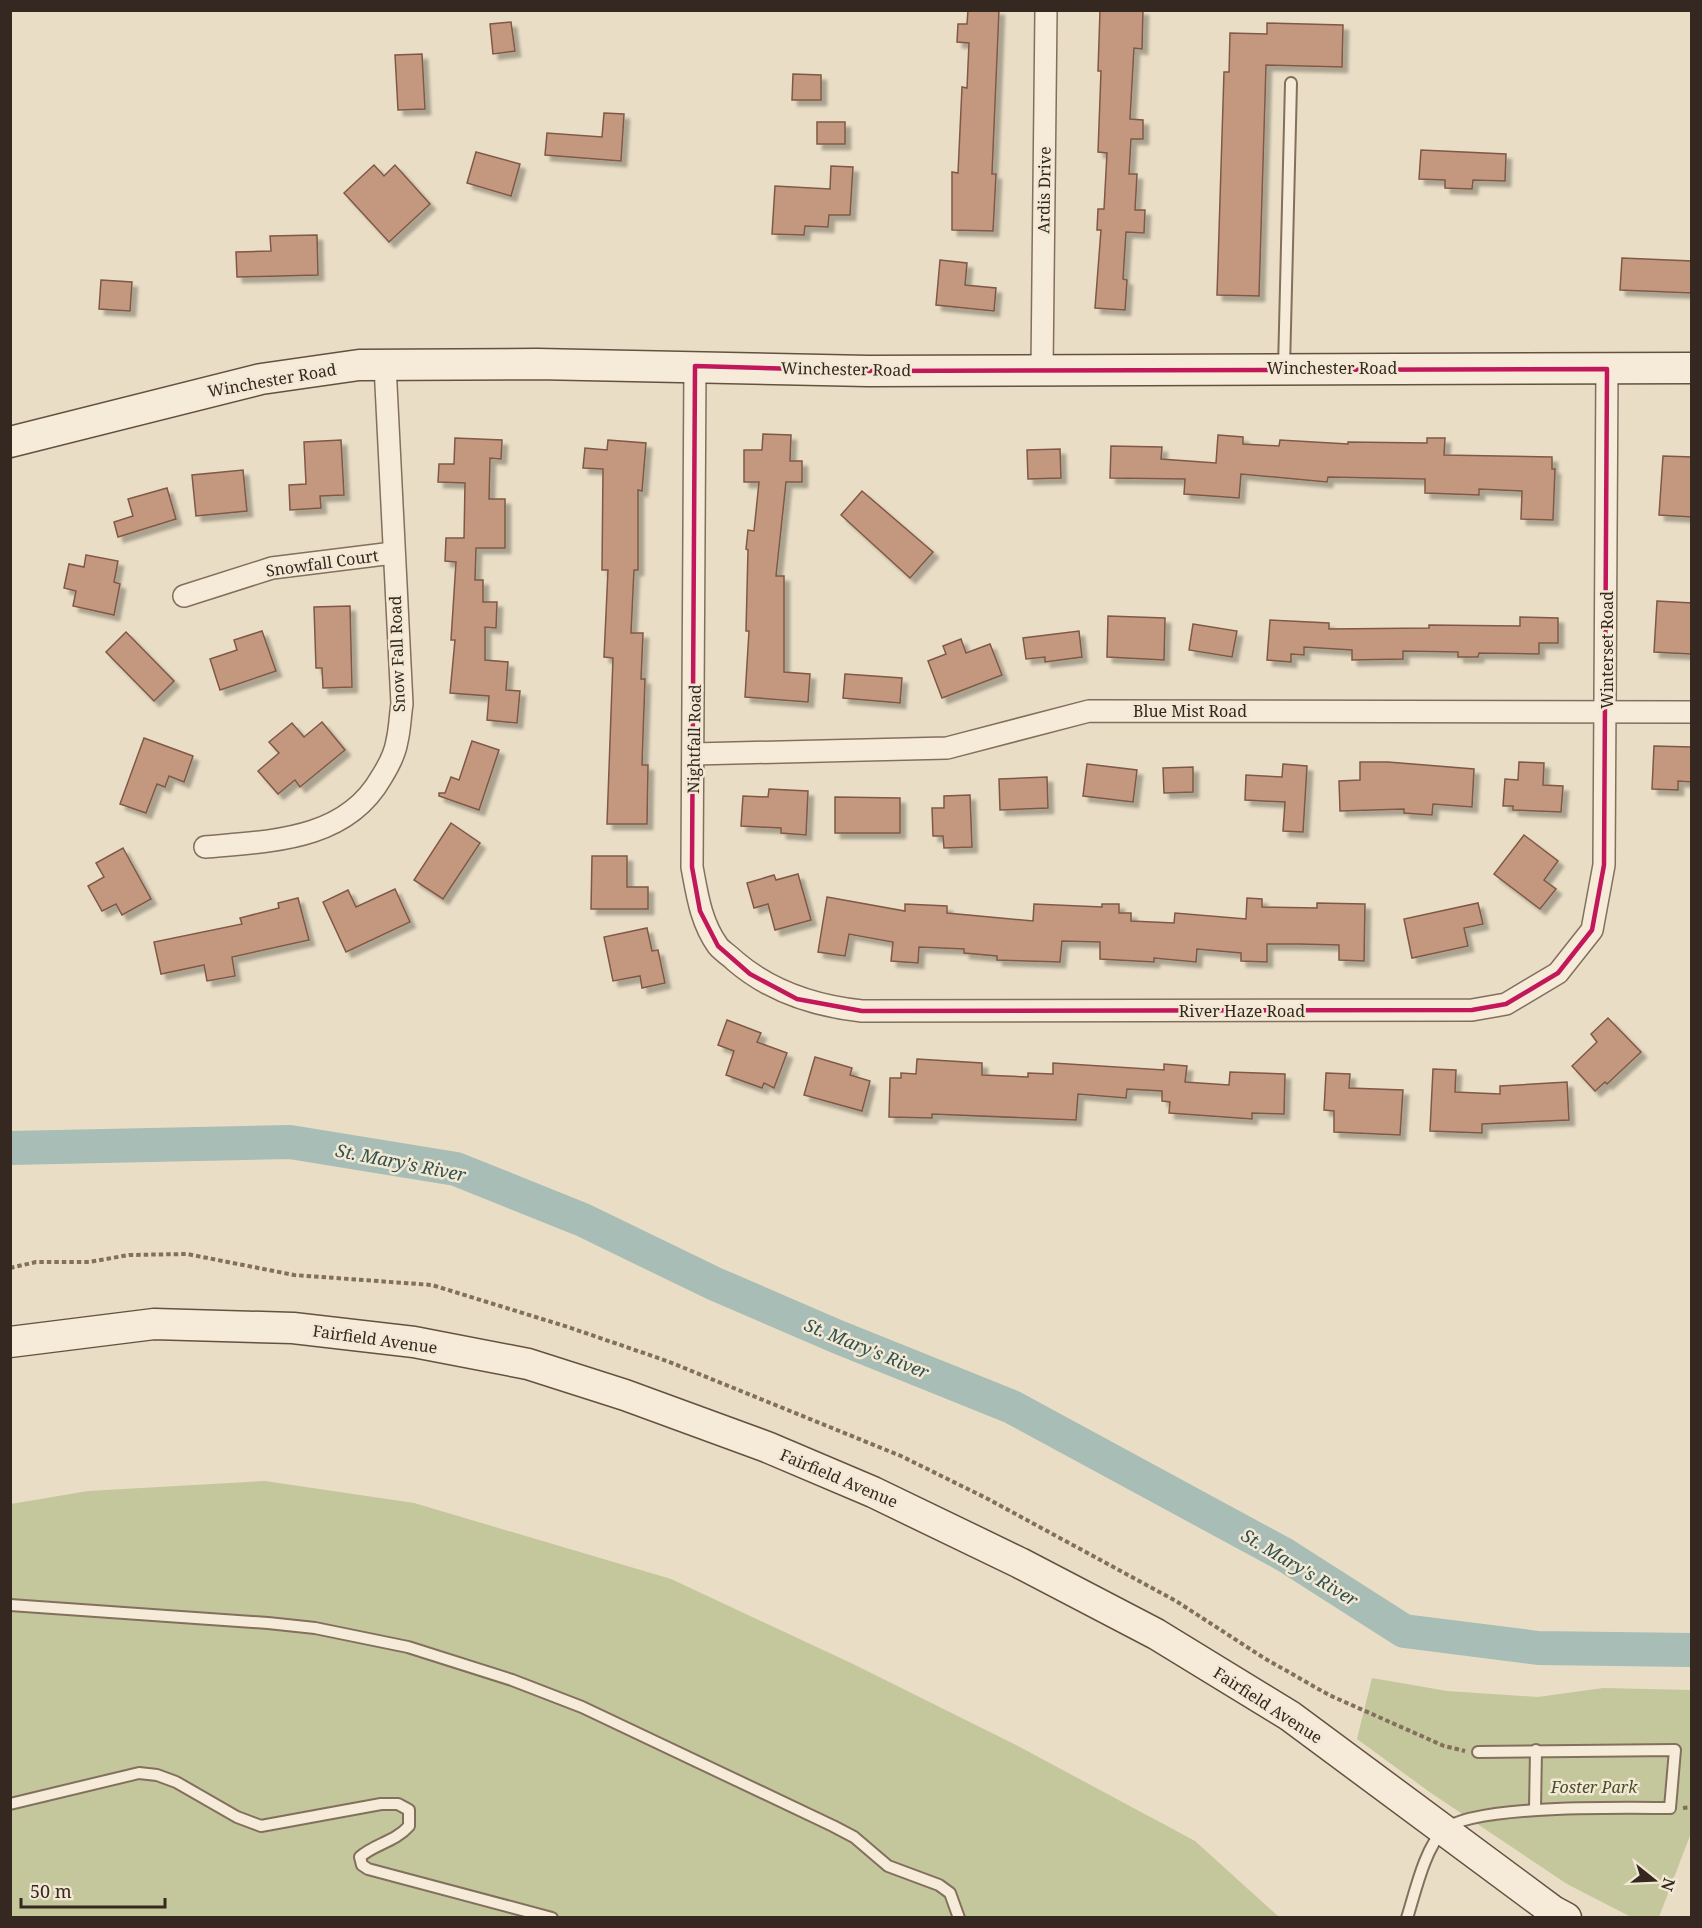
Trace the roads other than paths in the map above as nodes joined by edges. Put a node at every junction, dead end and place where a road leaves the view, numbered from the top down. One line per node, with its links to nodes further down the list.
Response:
1 (1046, 10): 8 (street, Ardis Drive)
2 (1291, 83): 5 (lane)
3 (385, 365): 4 (main road, Winchester Road); 9 (main road, Winchester Road); 10 (street, Snow Fall Road)
4 (695, 366): 8 (main road, Winchester Road); 14 (street, Nightfall Road)
5 (1284, 368): 6 (main road, Winchester Road); 8 (main road, Winchester Road)
6 (1607, 369): 7 (main road, Winchester Road); 12 (street, Winterset Road)
7 (1692, 369)
8 (1042, 370)
9 (10, 442)
10 (393, 553): 11 (street, Snowfall Court); 15 (street, Snow Fall Road)
11 (184, 596)
12 (1607, 710): 13 (street, Blue Mist Road); 14 (street, Blue Mist Road); 16 (street, Winterset Road)
13 (1692, 712)
14 (694, 754): 17 (street, Nightfall Road)
15 (205, 847)
16 (1592, 930): 17 (street, River Haze Road)
17 (862, 1011)
18 (10, 1342): 24 (main road, Fairfield Avenue)
19 (10, 1605): 26 (lane)
20 (1536, 1750): 21 (lane); 23 (lane); 23 (lane)
21 (1478, 1752)
22 (10, 1804): 25 (lane)
23 (1535, 1809): 24 (lane)
24 (1444, 1829): 27 (lane); 28 (main road, Fairfield Avenue)
25 (552, 1917)
26 (959, 1917)
27 (1407, 1917)
28 (1566, 1917)

